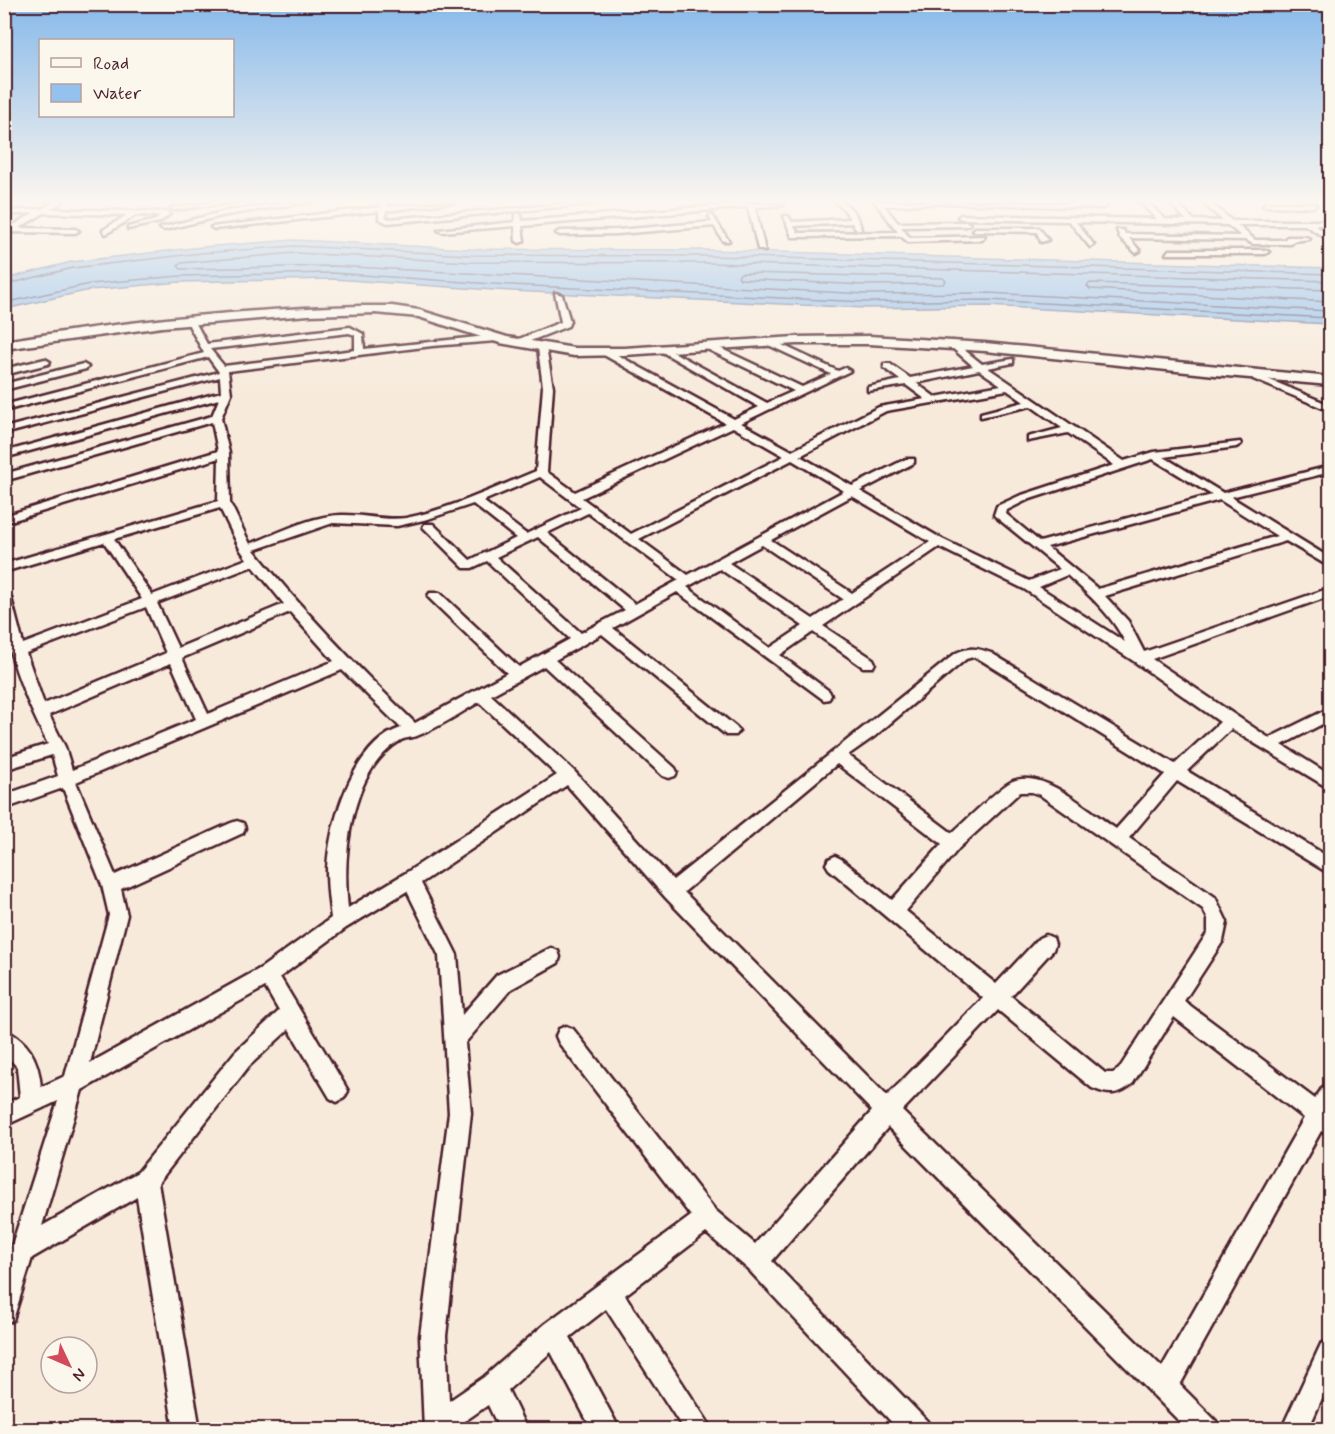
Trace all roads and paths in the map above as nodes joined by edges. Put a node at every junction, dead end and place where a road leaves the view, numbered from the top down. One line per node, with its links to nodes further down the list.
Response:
1 (558, 295): 5 (street)
2 (189, 320): 4 (street); 8 (street); 12 (street)
3 (4, 338): 5 (street)
4 (496, 338): 5 (street); 13 (street)
5 (520, 341): 10 (street); 15 (street)
6 (767, 341): 7 (street); 9 (street); 30 (street)
7 (953, 344): 15 (street); 19 (street)
8 (4, 345)
9 (708, 346): 11 (street); 30 (street)
10 (542, 348): 14 (street); 51 (street)
11 (661, 349): 14 (street); 35 (street)
12 (207, 350): 13 (street); 22 (street); 34 (street)
13 (360, 352): 22 (street)
14 (607, 353): 39 (street)
15 (1088, 353): 21 (street); 24 (street)
16 (1010, 361): 19 (street)
17 (45, 362): 23 (street)
18 (887, 366): 25 (street)
19 (979, 366): 25 (street); 28 (street)
20 (83, 367): 27 (street)
21 (1330, 370)
22 (224, 371): 31 (street); 41 (street)
23 (4, 372)
24 (1256, 377): 26 (street); 36 (street)
25 (906, 381): 29 (street); 32 (street)
26 (1330, 381)
27 (4, 387)
28 (1007, 387): 32 (street); 33 (street)
29 (871, 388)
30 (802, 391): 35 (street)
31 (226, 394): 38 (street); 45 (street)
32 (933, 400): 47 (street)
33 (1032, 404): 37 (street); 40 (street)
34 (4, 408)
35 (768, 408): 39 (street)
36 (1330, 408)
37 (985, 415)
38 (216, 418): 44 (street); 52 (street)
39 (732, 423): 47 (street); 54 (street)
40 (1070, 429): 42 (street); 49 (street)
41 (4, 430)
42 (1032, 439)
43 (1236, 444): 46 (street)
44 (224, 453): 57 (street); 59 (street)
45 (4, 454)
46 (1155, 455): 49 (street); 55 (street)
47 (793, 456): 53 (street); 65 (street)
48 (910, 461): 53 (street)
49 (1122, 465): 68 (street)
50 (1330, 469): 55 (street)
51 (541, 473): 54 (street); 56 (street)
52 (4, 478)
53 (850, 492): 66 (street); 67 (street)
54 (574, 497): 58 (street)
55 (1223, 497): 63 (street); 68 (street)
56 (475, 500): 64 (street); 69 (street)
57 (224, 503): 62 (street); 69 (street)
58 (588, 509): 61 (street); 65 (street)
59 (4, 520)
60 (429, 527): 70 (street)
61 (539, 532): 64 (street); 85 (street)
62 (106, 537): 74 (street); 83 (street)
63 (1287, 537): 73 (street); 79 (street)
64 (525, 538): 70 (street)
65 (632, 538): 76 (street)
66 (762, 540): 72 (street); 82 (street)
67 (938, 542): 77 (street); 82 (street)
68 (1038, 546): 75 (street)
69 (246, 549): 71 (street)
70 (488, 556): 88 (street)
71 (256, 560): 83 (street); 84 (street)
72 (720, 563): 76 (street); 87 (street)
73 (1330, 563)
74 (4, 568)
75 (1069, 570): 77 (street); 79 (street)
76 (682, 583): 85 (street); 90 (street)
77 (1029, 586): 92 (street)
78 (1330, 592): 92 (street)
79 (1096, 594): 92 (street)
80 (435, 596): 96 (street)
81 (4, 598): 89 (street)
82 (852, 599): 87 (street)
83 (148, 600): 89 (street); 91 (street)
84 (292, 606): 91 (street); 94 (street)
85 (634, 610): 86 (street)
86 (603, 627): 88 (street); 104 (street)
87 (814, 627): 90 (street); 95 (street)
88 (580, 640): 93 (street)
89 (18, 651): 99 (street)
90 (771, 654): 98 (street)
91 (174, 655): 99 (street); 101 (street)
92 (1140, 658): 102 (street)
93 (545, 659): 96 (street); 109 (street)
94 (344, 663): 101 (street); 103 (street)
95 (868, 663)
96 (517, 674): 97 (street)
97 (480, 694): 103 (street); 111 (street)
98 (824, 695)
99 (40, 712): 106 (street)
100 (1330, 713): 105 (street)
101 (204, 720): 112 (street)
102 (1230, 721): 105 (street); 110 (street)
103 (414, 730): 124 (street)
104 (731, 731)
105 (1269, 745): 113 (street)
106 (57, 747): 108 (street); 112 (street)
107 (837, 755): 110 (street); 117 (street); 122 (street)
108 (4, 764)
109 (669, 772)
110 (1175, 773): 116 (street); 119 (street)
111 (568, 776): 120 (street); 122 (street)
112 (67, 778): 114 (street); 121 (street)
113 (1330, 783)
114 (4, 802)
115 (237, 828): 121 (street)
116 (1117, 839): 117 (street); 129 (street)
117 (953, 843): 123 (street)
118 (835, 864): 123 (street)
119 (1330, 867)
120 (410, 880): 124 (street); 132 (street)
121 (111, 885): 134 (street)
122 (672, 892): 138 (street)
123 (892, 912): 128 (street)
124 (340, 922): 127 (street)
125 (1046, 944): 128 (street)
126 (551, 957): 132 (street)
127 (268, 975): 130 (street); 134 (street)
128 (997, 998): 129 (street); 138 (street)
129 (1171, 1003): 140 (street)
130 (291, 1013): 135 (street); 141 (street)
131 (566, 1036): 142 (street)
132 (454, 1039): 151 (street)
133 (4, 1040): 137 (street)
134 (74, 1083): 137 (street); 143 (street)
135 (337, 1091)
136 (1330, 1094): 140 (street)
137 (31, 1104): 139 (street)
138 (887, 1111): 144 (street); 150 (street)
139 (4, 1116)
140 (1324, 1120): 150 (street)
141 (146, 1180): 143 (street); 152 (street)
142 (708, 1218): 144 (street); 145 (street)
143 (21, 1251): 146 (street)
144 (756, 1261): 156 (street)
145 (609, 1292): 147 (street); 155 (street)
146 (4, 1311)
147 (554, 1333): 149 (street); 154 (street)
148 (1330, 1353): 158 (street)
149 (493, 1386): 151 (street); 153 (street)
150 (1164, 1388): 157 (street)
151 (437, 1427)
152 (187, 1430)
153 (514, 1430)
154 (607, 1430)
155 (700, 1430)
156 (918, 1430)
157 (1207, 1430)
158 (1294, 1430)

